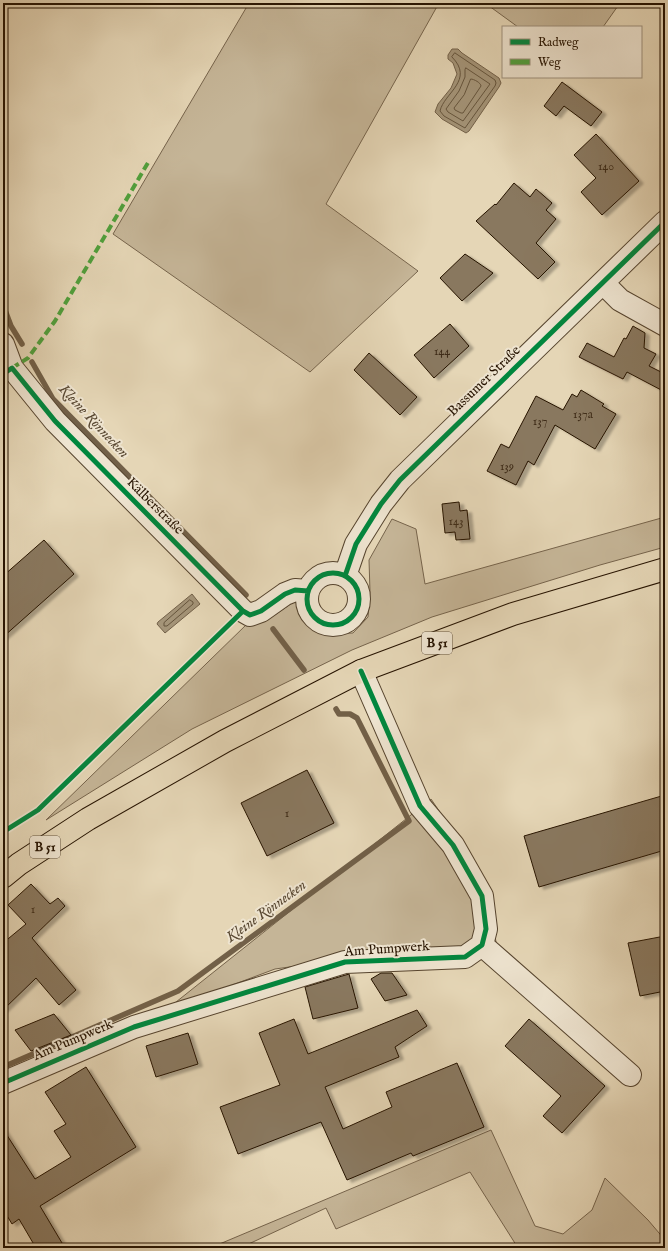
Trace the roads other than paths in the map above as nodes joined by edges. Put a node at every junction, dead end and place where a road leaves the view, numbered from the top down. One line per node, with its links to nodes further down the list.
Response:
1 (665, 222): 2 (street, Bassumer Straße)
2 (603, 283): 3 (street); 7 (street, Bassumer Straße)
3 (665, 325)
4 (3, 344): 5 (street)
5 (7, 371): 8 (street, Kälberstraße)
6 (665, 569): 9 (main road, B 51)
7 (345, 576): 8 (street); 8 (street)
8 (308, 591)
9 (361, 671): 10 (main road, B 51); 11 (street)
10 (3, 877)
11 (482, 945): 12 (street); 13 (street, Am Pumpwerk)
12 (630, 1075)
13 (3, 1083)

